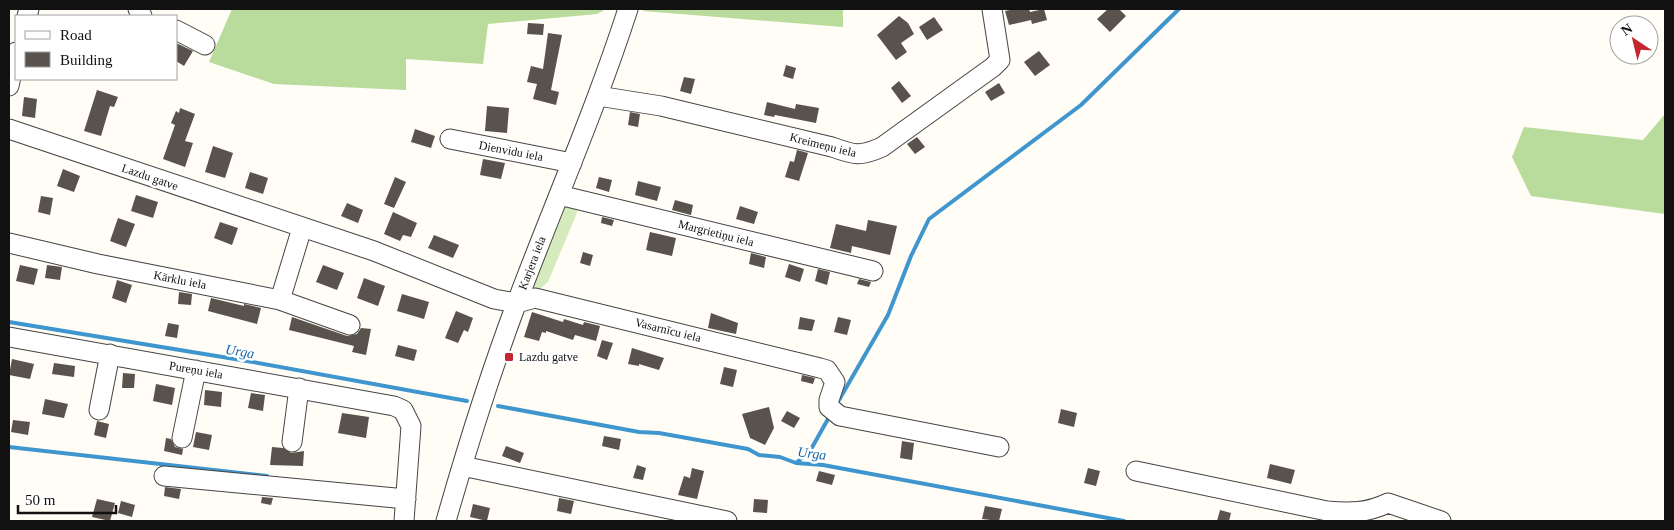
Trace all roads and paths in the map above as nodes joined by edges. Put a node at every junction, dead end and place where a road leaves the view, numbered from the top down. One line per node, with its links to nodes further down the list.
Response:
1 (628, 9): 7 (street, Karjera iela)
2 (992, 9): 7 (street, Kreimeņu iela)
3 (178, 31): 4 (street)
4 (205, 45)
5 (15, 57): 6 (street)
6 (9, 86)
7 (598, 96): 10 (street, Karjera iela)
8 (9, 129): 12 (street, Lazdu gatve)
9 (450, 139): 10 (street, Dienvidu iela)
10 (572, 163): 11 (street, Karjera iela)
11 (559, 195): 14 (street, Margrietiņu iela); 16 (street, Karjera iela)
12 (302, 228): 15 (street); 16 (street, Lazdu gatve)
13 (9, 243): 15 (street, Kārklu iela)
14 (873, 271)
15 (280, 300): 17 (street, Kārklu iela)
16 (517, 303): 25 (street, Vasarnīcu iela); 26 (street, Karjera iela)
17 (350, 325)
18 (9, 337): 19 (street, Pureņu iela)
19 (110, 354): 20 (street, Pureņu iela); 22 (street)
20 (196, 370): 21 (street, Pureņu iela); 23 (street)
21 (299, 388): 24 (street); 29 (street, Pureņu iela)
22 (99, 410)
23 (182, 438)
24 (292, 442)
25 (999, 447)
26 (462, 466): 31 (street, Karjera iela); 32 (street)
27 (1136, 471): 33 (street)
28 (164, 476): 29 (street)
29 (406, 499): 30 (street, Pureņu iela)
30 (404, 521)
31 (446, 521)
32 (727, 521)
33 (1441, 521)

